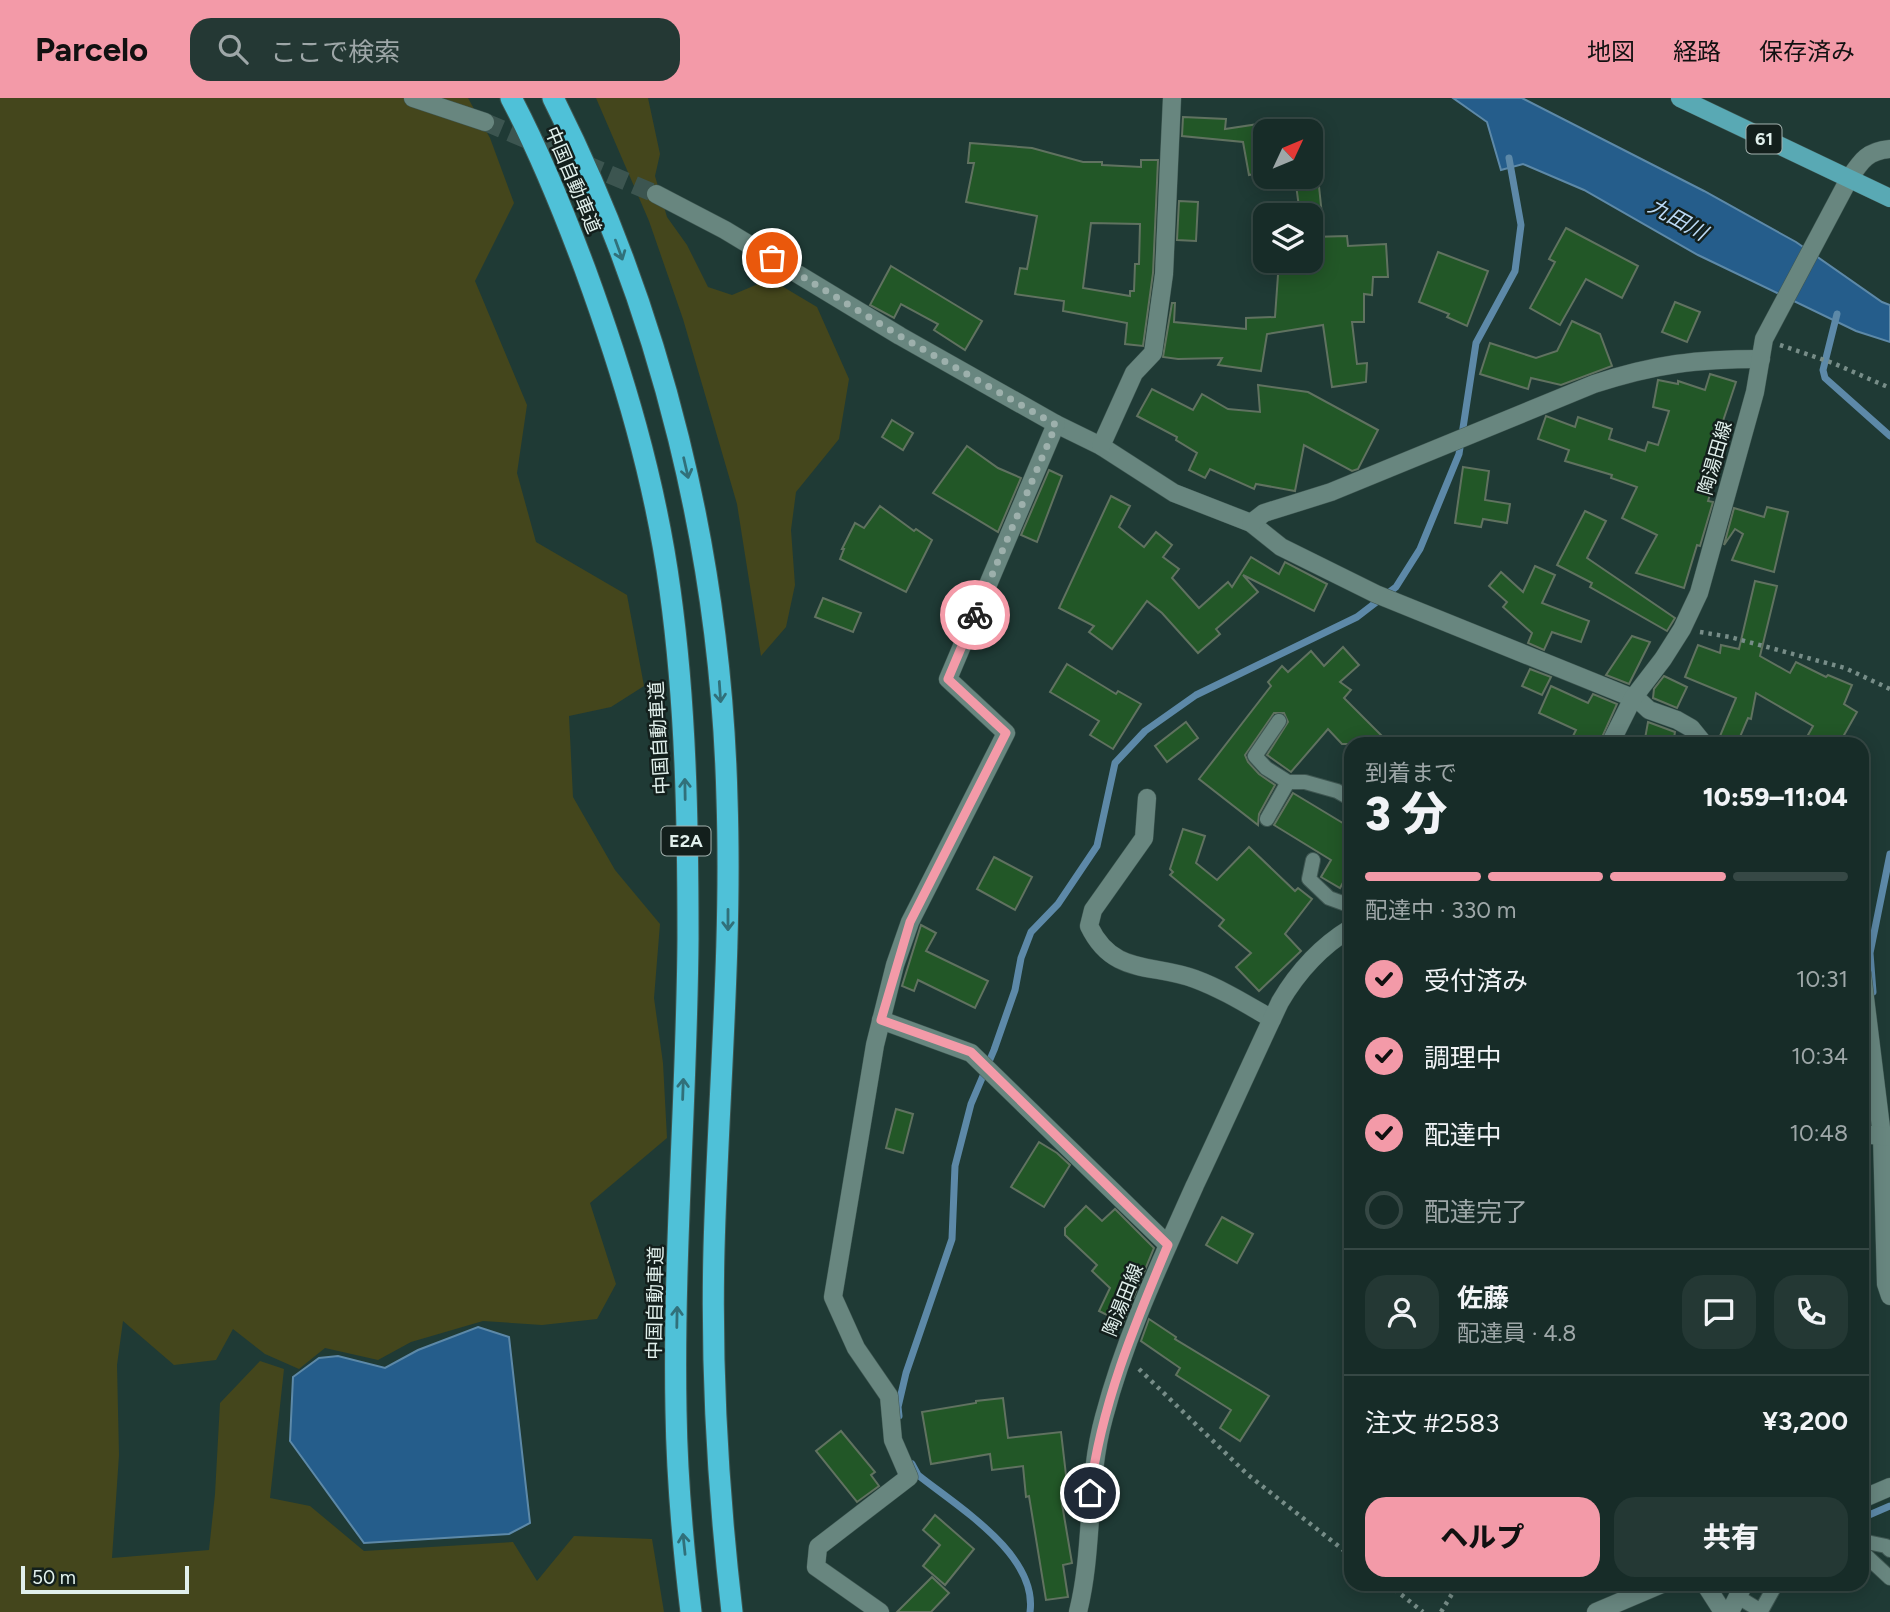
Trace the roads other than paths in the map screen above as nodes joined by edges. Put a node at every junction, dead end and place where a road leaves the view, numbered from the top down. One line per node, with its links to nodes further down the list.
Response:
1 (413, 98): 6 (street)
2 (511, 98): 42 (highway, 中国自動車道 / E2A, one-way to 2)
3 (553, 98): 43 (highway, 中国自動車道 / E2A, one-way to 43)
4 (1680, 98): 8 (main road, 61)
5 (1171, 102): 13 (street)
6 (485, 122)
7 (1890, 149): 8 (street, 陶湯田線)
8 (1849, 179): 10 (main road, 61); 11 (street, 陶湯田線)
9 (656, 194): 12 (street)
10 (1890, 198)
11 (1761, 359): 14 (street); 15 (street, 陶湯田線)
12 (1056, 425): 13 (street); 27 (street)
13 (1101, 446): 14 (street)
14 (1251, 523): 15 (street)
15 (1633, 697): 17 (street, 陶湯田線); 18 (street)
16 (1279, 721): 19 (lane)
17 (1613, 737)
18 (1698, 737)
19 (1288, 782): 20 (lane); 22 (lane)
20 (1344, 795)
21 (1147, 798): 26 (street)
22 (1267, 819)
23 (1313, 860): 24 (lane)
24 (1344, 903)
25 (1344, 932): 26 (street, 陶湯田線)
26 (1272, 1019): 30 (street, 陶湯田線)
27 (881, 1020): 30 (street); 44 (street)
28 (1869, 1021): 29 (street)
29 (1886, 1137): 31 (street)
30 (1168, 1245): 45 (street, 陶湯田線)
31 (1890, 1296)
32 (1890, 1487): 33 (street)
33 (1869, 1496)
34 (1869, 1542): 35 (lane)
35 (1890, 1550)
36 (1869, 1558): 37 (lane)
37 (1890, 1578)
38 (1646, 1591): 46 (street)
39 (1710, 1591): 47 (street)
40 (1772, 1591): 41 (lane)
41 (1737, 1598)
42 (691, 1612)
43 (733, 1612)
44 (880, 1612)
45 (1078, 1612)
46 (1596, 1612)
47 (1723, 1612)

